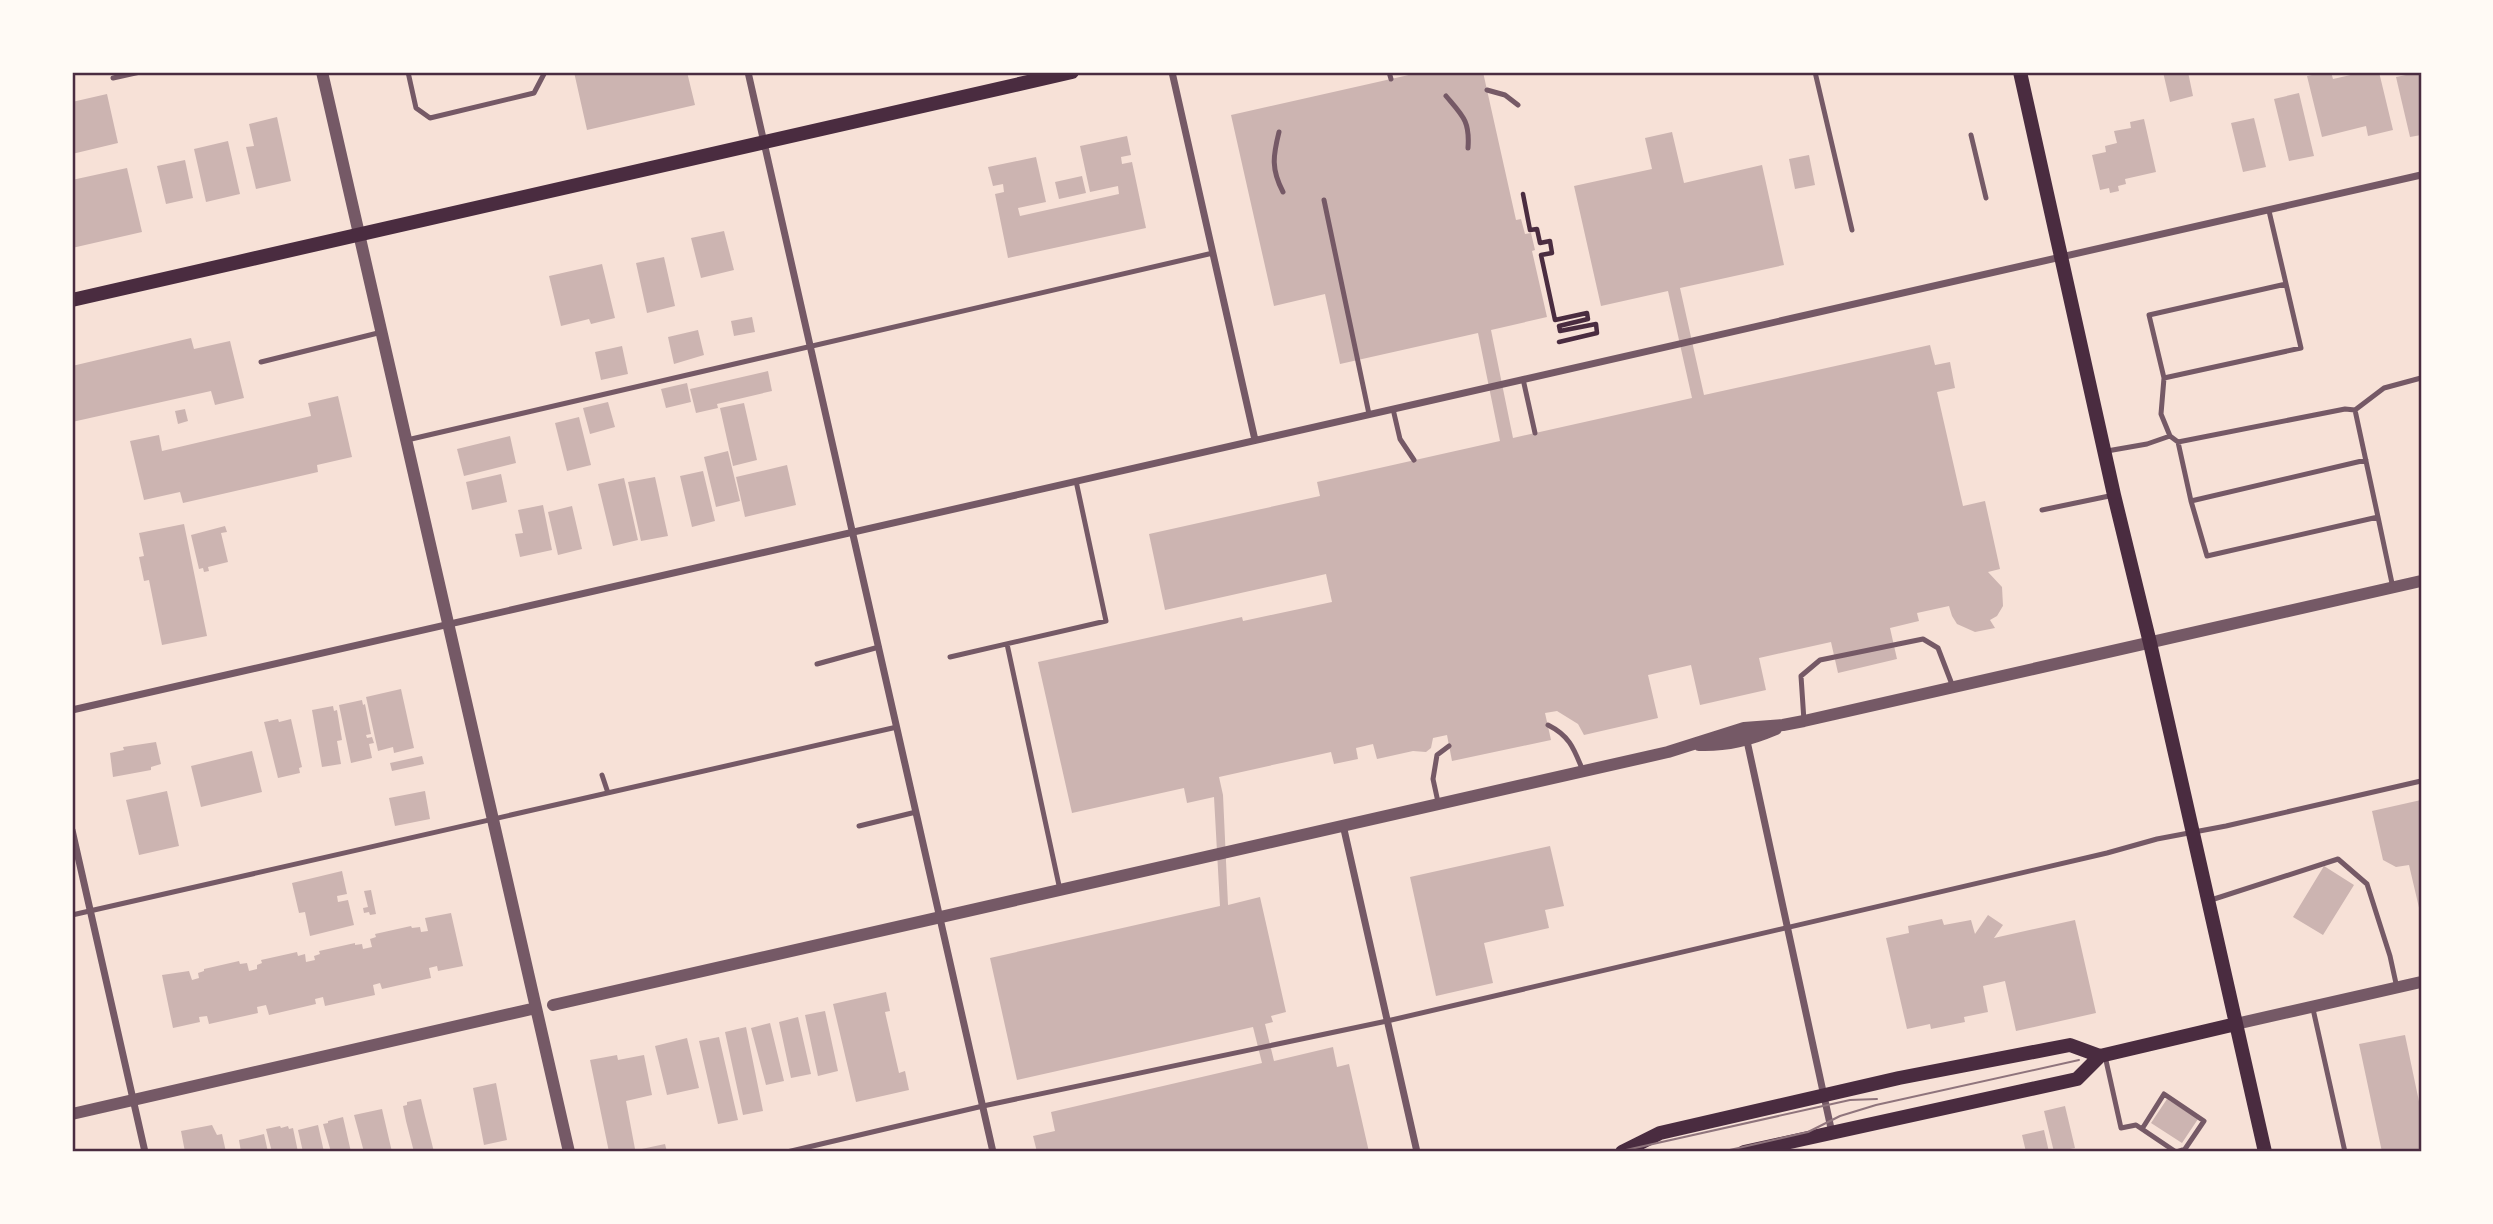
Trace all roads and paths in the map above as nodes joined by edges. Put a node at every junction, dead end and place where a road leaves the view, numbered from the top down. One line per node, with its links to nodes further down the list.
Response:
1 (140, 72): 10 (lane)
2 (322, 72): 25 (street)
3 (408, 72): 4 (lane)
4 (545, 72)
5 (748, 72): 16 (street)
6 (1072, 72): 16 (main road)
7 (1172, 72): 26 (street)
8 (1815, 72): 24 (lane)
9 (2020, 72): 27 (main road)
10 (113, 78)
11 (1487, 90): 13 (lane)
12 (1446, 96): 17 (lane)
13 (1518, 104)
14 (1279, 132): 19 (lane)
15 (1971, 135): 21 (lane)
16 (764, 141): 25 (main road); 32 (street)
17 (1468, 148)
18 (2421, 175): 23 (street)
19 (1283, 192)
20 (1523, 194): 31 (path)
21 (1986, 198)
22 (1324, 201): 39 (lane)
23 (2269, 211): 27 (street); 28 (lane)
24 (1852, 230)
25 (360, 236): 29 (main road); 30 (street)
26 (1213, 254): 32 (lane); 43 (street)
27 (2063, 256): 36 (street); 45 (main road)
28 (2286, 284): 34 (lane); 34 (lane)
29 (72, 300)
30 (382, 332): 33 (lane); 42 (street)
31 (1559, 342)
32 (810, 345): 42 (lane); 53 (street)
33 (261, 362)
34 (2164, 378): 41 (lane)
35 (2421, 378): 38 (lane)
36 (1523, 379): 37 (street); 40 (lane)
37 (1393, 409): 39 (street); 46 (lane)
38 (2355, 410): 44 (lane); 47 (lane)
39 (1369, 414): 43 (street)
40 (1535, 433)
41 (2170, 436): 44 (lane); 45 (lane)
42 (407, 440): 56 (street)
43 (1255, 440): 48 (street)
44 (2178, 442): 50 (lane)
45 (2104, 452): 49 (main road)
46 (1414, 460)
47 (2366, 460): 50 (lane); 52 (lane)
48 (1076, 481): 53 (street); 58 (lane)
49 (2114, 495): 51 (lane); 57 (main road)
50 (2192, 501): 52 (lane)
51 (2042, 510)
52 (2378, 517): 55 (lane)
53 (853, 532): 56 (street); 59 (street)
54 (2421, 581): 55 (street)
55 (2393, 587): 57 (street)
56 (448, 624): 63 (street); 77 (street)
57 (2150, 642): 62 (street); 81 (main road)
58 (1007, 644): 60 (lane); 82 (lane)
59 (879, 647): 61 (lane); 67 (street)
60 (950, 657)
61 (817, 664)
62 (1953, 687): 64 (street); 64 (lane)
63 (72, 710)
64 (1804, 721): 66 (street)
65 (1548, 725): 71 (lane)
66 (1783, 725): 68 (street); 69 (street)
67 (897, 727): 74 (lane); 76 (street)
68 (1747, 741): 69 (street); 87 (street)
69 (1695, 745): 71 (street)
70 (1449, 746): 75 (lane)
71 (1583, 771): 75 (street)
72 (602, 775): 74 (lane)
73 (2421, 781): 81 (lane)
74 (608, 793): 77 (lane)
75 (1438, 804): 78 (street)
76 (916, 812): 79 (lane); 86 (street)
77 (493, 819): 84 (lane); 89 (street)
78 (1343, 825): 82 (street); 94 (street)
79 (859, 826)
80 (72, 830): 84 (street)
81 (2193, 833): 83 (main road); 87 (lane)
82 (1060, 890): 86 (street)
83 (2208, 901): 90 (lane); 95 (main road)
84 (90, 911): 85 (lane); 99 (street)
85 (72, 915)
86 (940, 917): 91 (street); 100 (street)
87 (1788, 927): 94 (lane); 98 (street)
88 (2421, 982): 90 (street)
89 (531, 988): 91 (street); 93 (street)
90 (2397, 988): 92 (street)
91 (553, 1004): 96 (street)
92 (2312, 1007): 95 (street); 115 (lane)
93 (536, 1009): 96 (street); 99 (street)
94 (1387, 1020): 100 (lane); 110 (street)
95 (2236, 1024): 97 (main road); 114 (main road)
96 (541, 1030): 107 (street)
97 (2103, 1055): 98 (main road); 102 (lane); 103 (main road)
98 (1824, 1095): 103 (street); 111 (main road)
99 (132, 1100): 101 (street); 106 (street)
100 (983, 1106): 108 (lane); 109 (street)
101 (72, 1114)
102 (2142, 1129): 105 (lane); 113 (lane)
103 (1832, 1133): 112 (main road)
104 (2167, 1133): 105 (lane)
105 (2161, 1142): 113 (lane)
106 (145, 1152)
107 (569, 1152)
108 (787, 1152)
109 (993, 1152)
110 (1417, 1152)
111 (1622, 1152)
112 (1744, 1152)
113 (2176, 1152)
114 (2265, 1152)
115 (2345, 1152)

